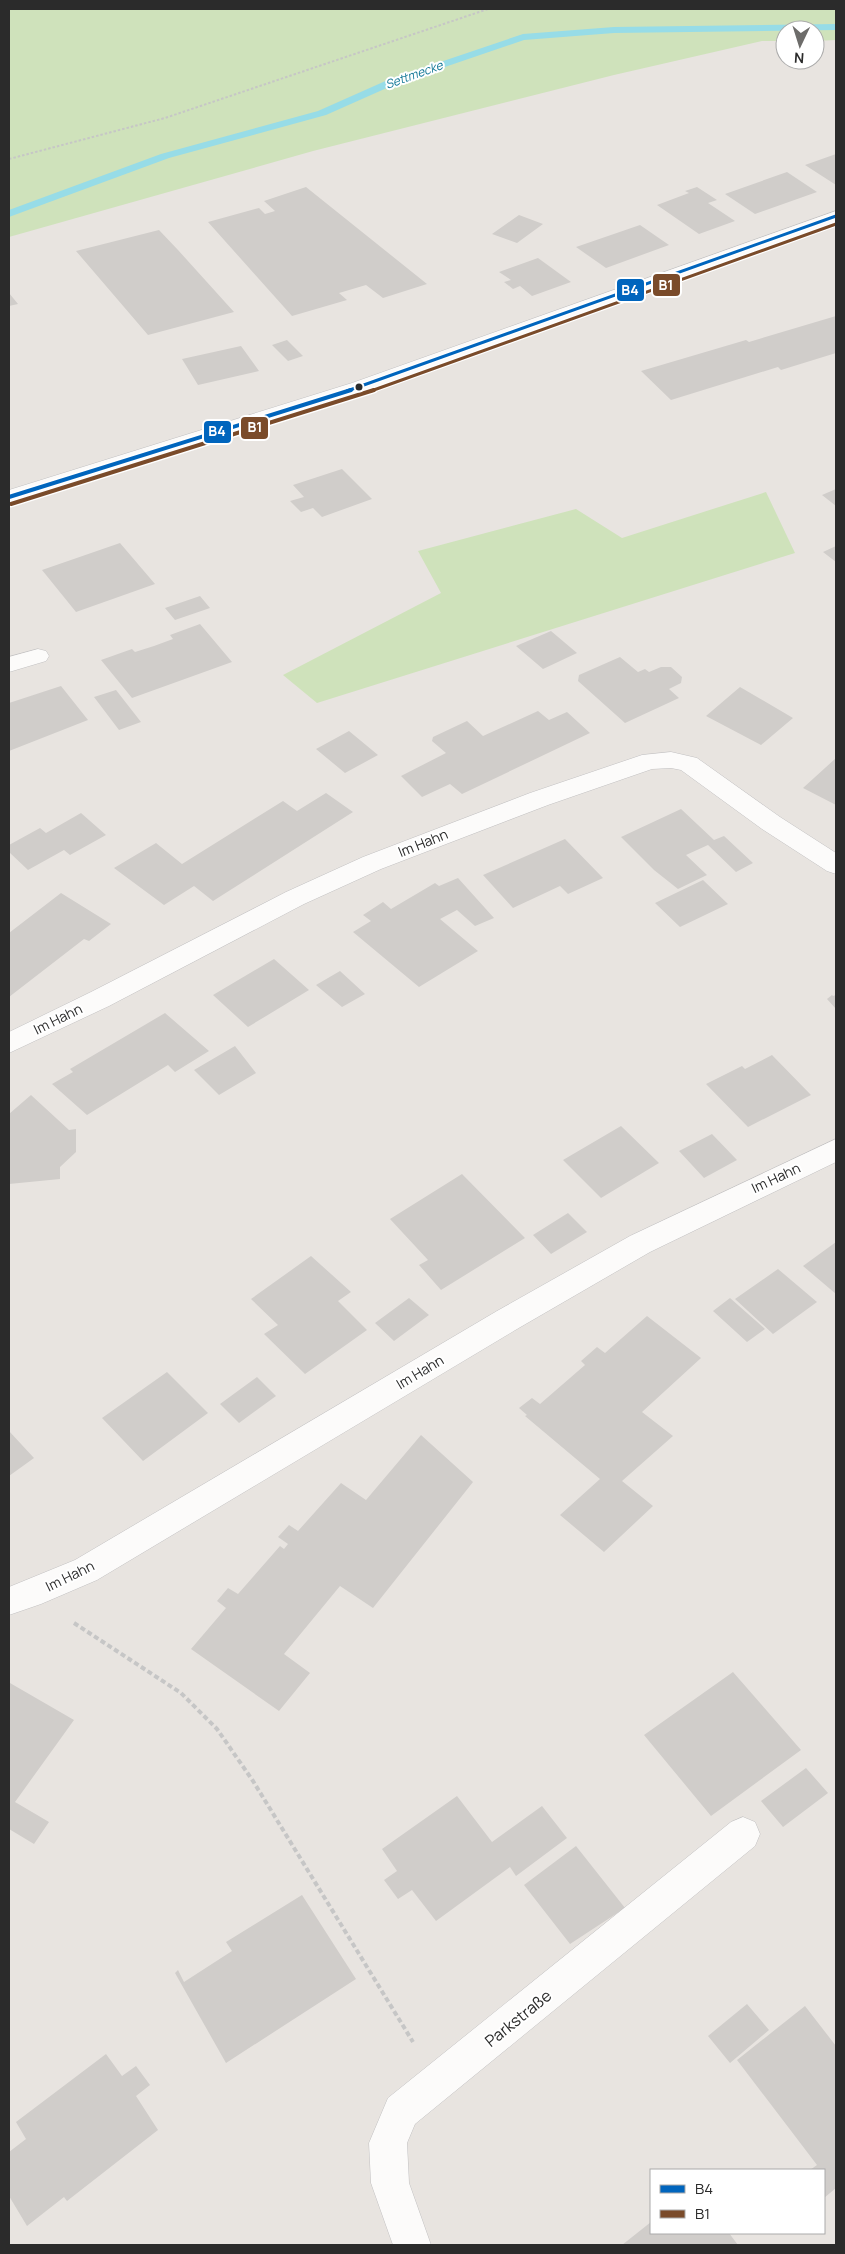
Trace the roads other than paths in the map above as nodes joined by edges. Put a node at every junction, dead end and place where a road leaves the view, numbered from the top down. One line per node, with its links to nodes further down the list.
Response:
1 (836, 216): 2 (street)
2 (9, 497)
3 (38, 656): 4 (street)
4 (9, 665)
5 (836, 865): 6 (street, Im Hahn)
6 (9, 1043)
7 (836, 1150): 8 (street, Im Hahn)
8 (20, 1598)
9 (743, 1834): 10 (street, Parkstraße)
10 (412, 2245)

